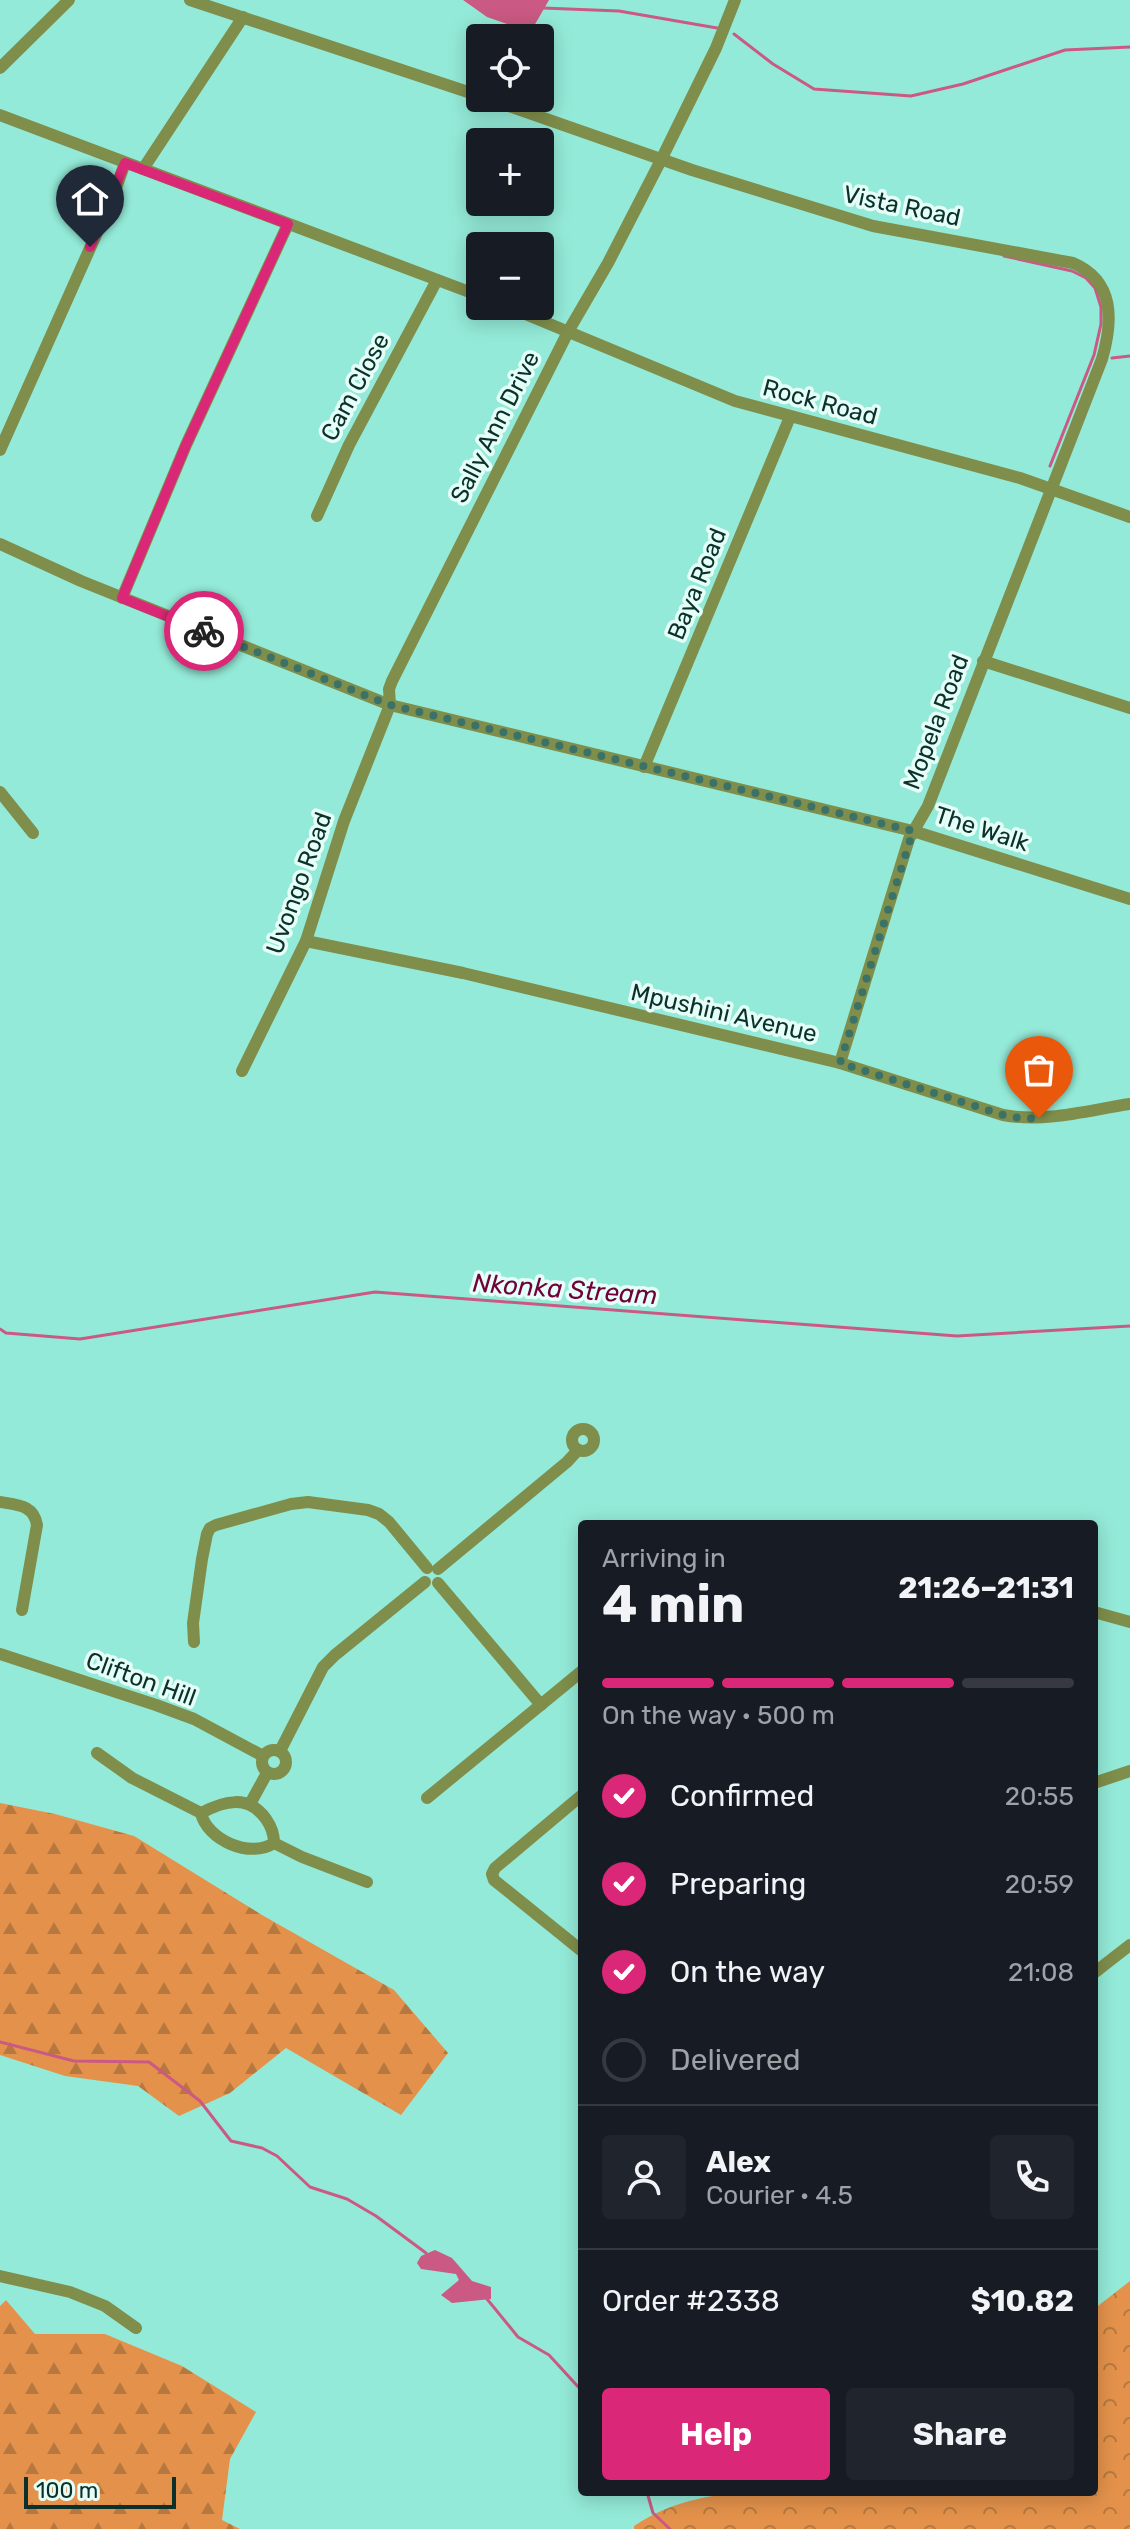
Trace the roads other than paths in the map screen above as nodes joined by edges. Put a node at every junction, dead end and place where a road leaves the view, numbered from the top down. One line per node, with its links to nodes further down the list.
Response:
1 (69, 0): 5 (street)
2 (190, 0): 4 (street)
3 (735, 0): 9 (street, Sally Ann Drive)
4 (243, 17): 6 (street); 11 (street)
5 (0, 68)
6 (466, 91)
7 (526, 112): 9 (street, Vista Road)
8 (0, 115): 10 (street)
9 (661, 160): 16 (street, Sally Ann Drive); 19 (street, Vista Road)
10 (125, 163): 11 (street); 18 (street)
11 (143, 169): 12 (street)
12 (288, 224): 13 (street); 23 (street)
13 (437, 280): 14 (street); 20 (street, Cam Close)
14 (466, 291)
15 (543, 320): 16 (street, Rock Road)
16 (569, 330): 17 (street, Rock Road); 25 (street, Sally Ann Drive)
17 (790, 417): 19 (street, Rock Road); 27 (street, Baya Road)
18 (0, 450)
19 (1051, 489): 21 (street, Rock Road); 24 (street, Mopela Road)
20 (317, 516)
21 (1130, 517)
22 (0, 544): 23 (street, The Walk)
23 (122, 598): 25 (street, The Walk)
24 (983, 661): 26 (street); 29 (street, Mopela Road)
25 (390, 705): 27 (street, The Walk); 32 (street, Uvongo Road)
26 (1130, 708)
27 (644, 767): 29 (street, The Walk)
28 (0, 792): 30 (street)
29 (913, 831): 31 (street, The Walk); 33 (street, Mopela Road)
30 (33, 833)
31 (1130, 899)
32 (306, 941): 33 (street, Mpushini Avenue); 34 (street, Uvongo Road)
33 (840, 1063): 35 (street, Mpushini Avenue)
34 (242, 1071)
35 (1130, 1104)
36 (578, 1450): 38 (street)
37 (0, 1502): 39 (street)
38 (432, 1575): 42 (street); 45 (street); 46 (street)
39 (22, 1610)
40 (1098, 1613): 41 (street)
41 (1130, 1622)
42 (194, 1642)
43 (0, 1654): 48 (street, Clifton Hill)
44 (578, 1674): 45 (street)
45 (541, 1705): 52 (street)
46 (280, 1751): 48 (street); 50 (street)
47 (97, 1753): 55 (street)
48 (263, 1756): 50 (street)
49 (1130, 1771): 51 (street)
50 (267, 1773): 54 (street)
51 (1098, 1782)
52 (427, 1798)
53 (578, 1798): 59 (street)
54 (250, 1804): 55 (street); 56 (street)
55 (201, 1813): 56 (street)
56 (274, 1843): 57 (street)
57 (367, 1882)
58 (1130, 1945): 60 (street)
59 (578, 1948)
60 (1098, 1970)
61 (0, 2276): 62 (street)
62 (136, 2328)

